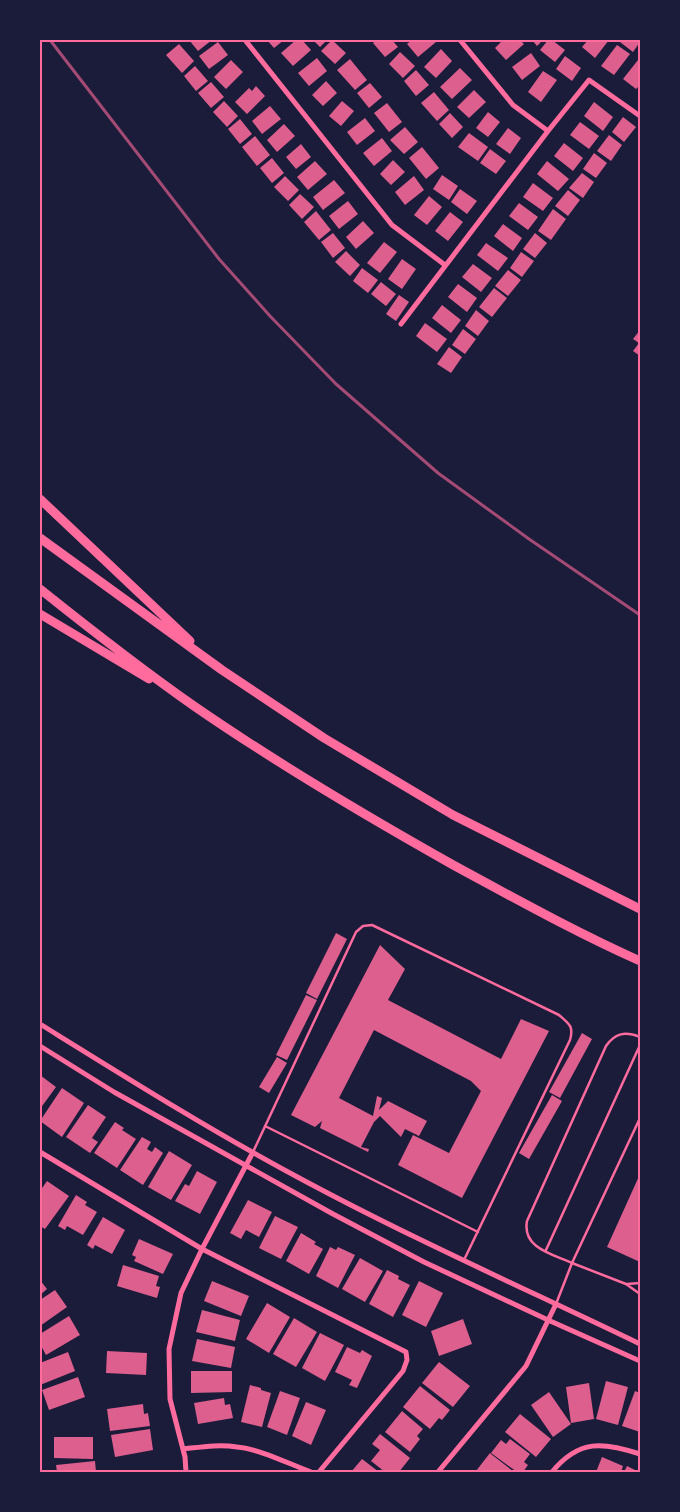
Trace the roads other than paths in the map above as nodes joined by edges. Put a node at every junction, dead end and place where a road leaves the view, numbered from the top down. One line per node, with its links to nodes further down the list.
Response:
1 (245, 40): 5 (street)
2 (460, 40): 4 (street)
3 (640, 116): 4 (street)
4 (548, 131): 5 (street)
5 (445, 265): 6 (street)
6 (401, 324)
7 (40, 499): 11 (highway)
8 (40, 538): 11 (highway)
9 (40, 590): 12 (highway)
10 (40, 614): 12 (highway)
11 (222, 670): 13 (highway)
12 (192, 704): 14 (highway)
13 (640, 909)
14 (640, 961)
15 (40, 1024): 22 (street)
16 (640, 1037): 26 (lane)
17 (640, 1045): 26 (lane)
18 (40, 1046): 23 (street)
19 (640, 1118): 28 (lane)
20 (265, 1126): 22 (lane); 24 (lane); 24 (lane)
21 (40, 1152): 25 (street)
22 (252, 1152): 23 (street); 27 (street)
23 (246, 1165): 25 (street); 33 (street)
24 (478, 1232): 27 (lane)
25 (202, 1248): 36 (street); 40 (street)
26 (545, 1251): 28 (lane)
27 (464, 1260): 32 (street)
28 (572, 1263): 30 (lane); 32 (lane)
29 (640, 1283): 30 (lane)
30 (626, 1284): 31 (lane)
31 (640, 1294)
32 (556, 1304): 33 (street); 34 (street)
33 (548, 1320): 35 (street); 41 (street)
34 (640, 1344)
35 (640, 1361)
36 (183, 1449): 38 (street); 39 (street)
37 (640, 1454): 42 (street)
38 (186, 1472)
39 (311, 1472)
40 (318, 1472)
41 (438, 1472)
42 (552, 1472)

